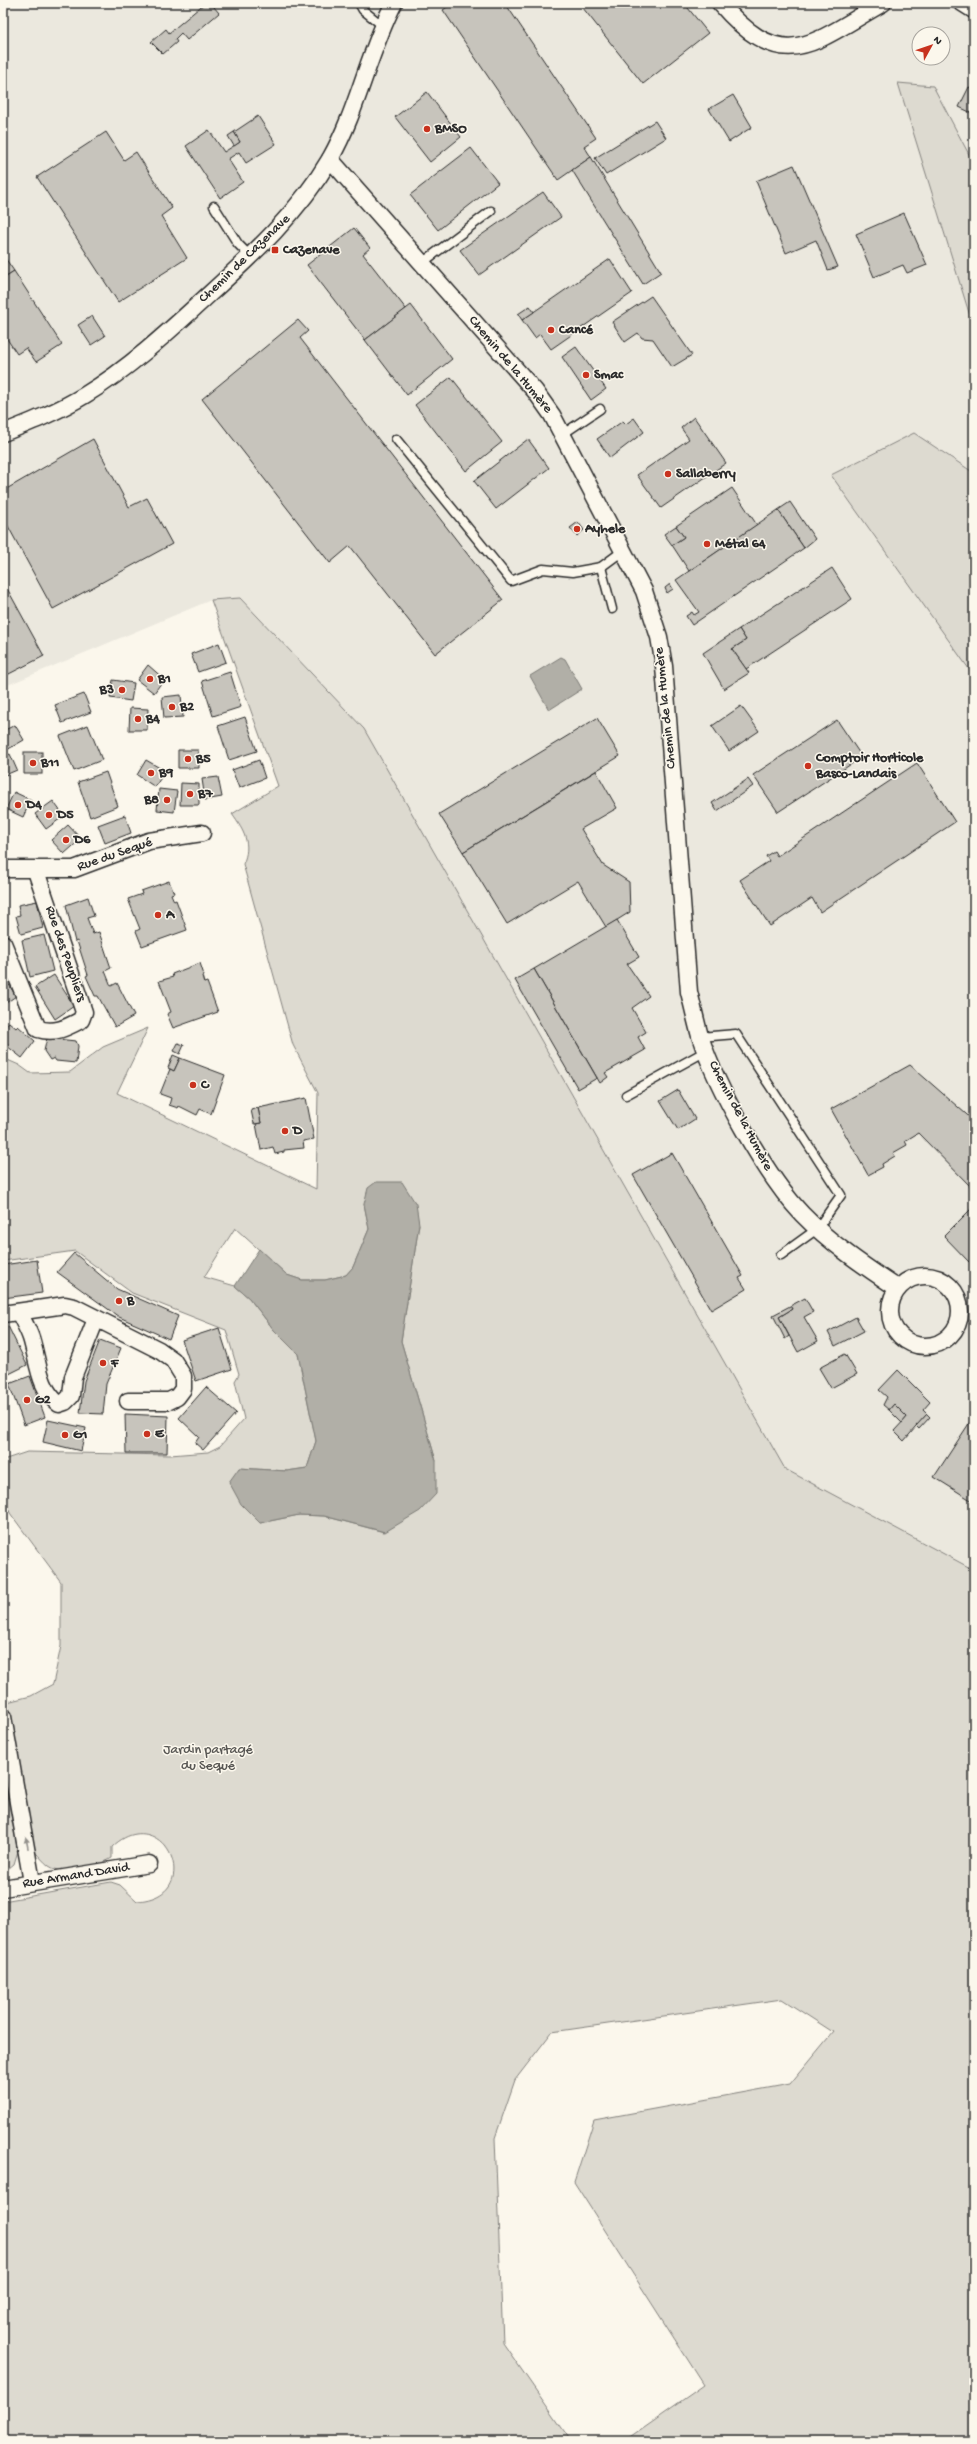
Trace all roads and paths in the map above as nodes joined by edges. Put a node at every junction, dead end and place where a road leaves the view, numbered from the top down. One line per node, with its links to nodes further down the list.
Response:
1 (359, 3): 7 (lane)
2 (394, 3): 7 (street, Chemin de Cazenave)
3 (720, 3): 4 (street)
4 (883, 3)
5 (955, 3): 6 (lane)
6 (974, 15)
7 (383, 26): 8 (street, Chemin de Cazenave)
8 (330, 159): 11 (street, Chemin de Cazenave); 12 (street, Chemin de la Humère)
9 (214, 206): 11 (lane)
10 (492, 211): 12 (lane)
11 (250, 256): 14 (street, Chemin de Cazenave)
12 (422, 263): 15 (street, Chemin de la Humère)
13 (600, 409): 15 (lane)
14 (3, 433)
15 (563, 434): 17 (street, Chemin de la Humère)
16 (396, 439): 18 (lane)
17 (624, 550): 18 (lane); 24 (street, Chemin de la Humère)
18 (601, 568): 19 (lane)
19 (612, 609)
20 (202, 833): 22 (street, Rue du Sequé)
21 (3, 870): 22 (street, Rue du Sequé)
22 (36, 871): 23 (street, Rue des Peupliers)
23 (3, 943)
24 (703, 1044): 25 (lane); 26 (street, Chemin de la Humère); 26 (lane)
25 (626, 1095)
26 (818, 1229): 27 (lane); 28 (street, Chemin de la Humère)
27 (780, 1256)
28 (897, 1288): 28 (street)
29 (19, 1312): 30 (street); 31 (street); 31 (street)
30 (3, 1314)
31 (96, 1320): 32 (street)
32 (128, 1401)
33 (3, 1717): 35 (street, one-way to 33)
34 (149, 1864): 35 (street, Rue Armand David)
35 (32, 1882): 36 (street, Rue Armand David)
36 (3, 1888)

